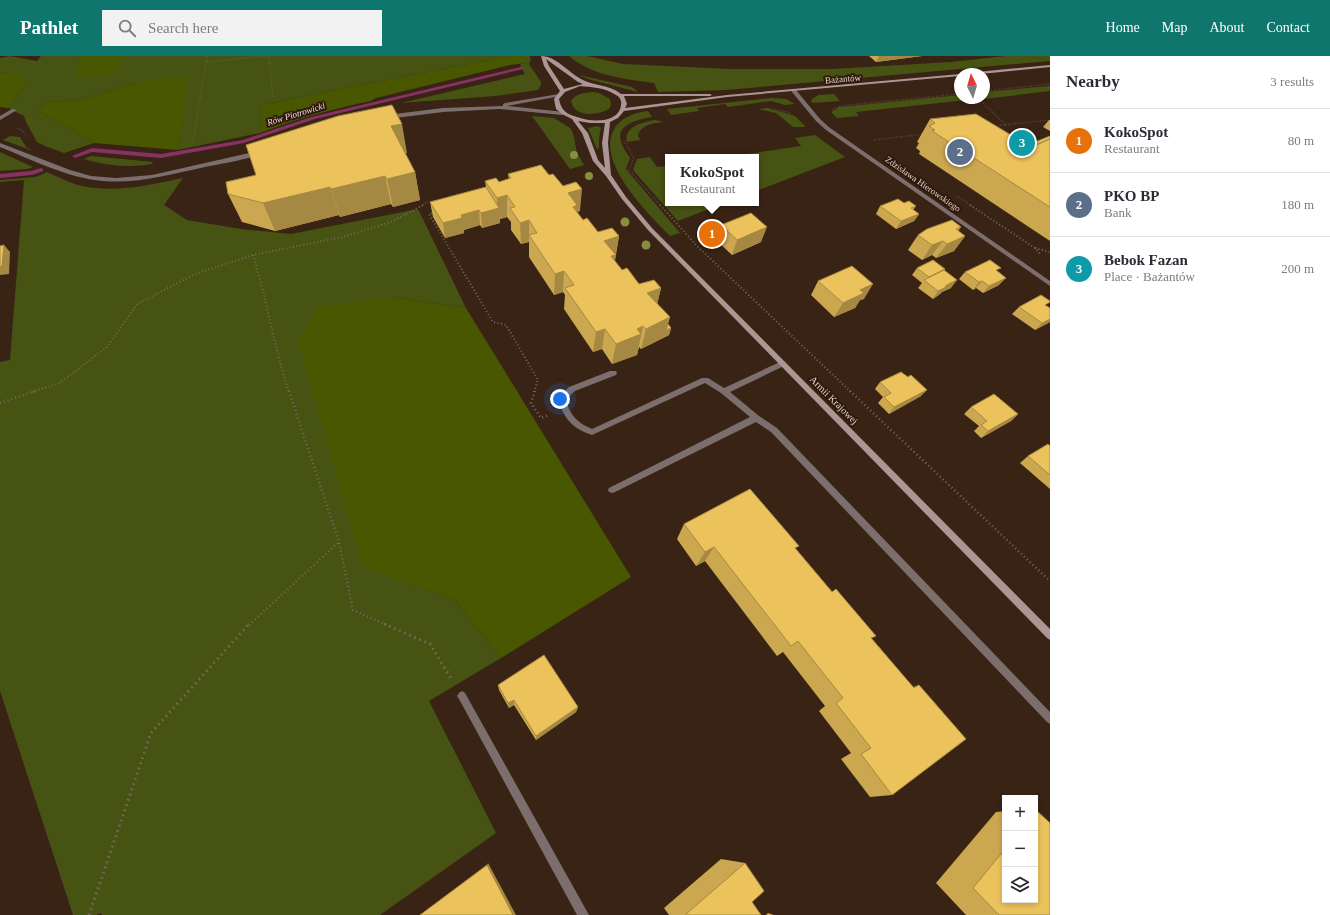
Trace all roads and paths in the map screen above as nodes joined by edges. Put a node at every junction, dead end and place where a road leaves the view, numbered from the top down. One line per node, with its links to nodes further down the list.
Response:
1 (207, 56): 5 (path)
2 (265, 56): 5 (path)
3 (269, 56): 17 (path)
4 (544, 56): 10 (street); 13 (street)
5 (207, 62): 36 (path)
6 (1050, 66): 7 (street)
7 (990, 72)
8 (954, 76): 12 (street, Bażantów)
9 (1050, 84): 11 (path)
10 (591, 85): 13 (street); 14 (street)
11 (990, 90)
12 (794, 91): 16 (street, Bażantów); 45 (street, Zdzisława Hierowskiego)
13 (561, 93): 19 (street); 23 (street)
14 (620, 95): 16 (street, Bażantów); 21 (street)
15 (954, 95): 22 (path)
16 (727, 96): 21 (street, Bażantów)
17 (273, 97)
18 (984, 104): 30 (path)
19 (498, 107): 23 (street); 25 (street)
20 (14, 110): 24 (street)
21 (623, 110): 27 (street)
22 (828, 111)
23 (562, 113): 26 (street)
24 (0, 118)
25 (382, 118)
26 (574, 119): 27 (street); 39 (street, Armii Krajowej)
27 (608, 120): 39 (street)
28 (1050, 120): 30 (path)
29 (14, 125): 35 (path)
30 (1006, 125): 31 (path)
31 (990, 126)
32 (927, 134): 34 (path)
33 (624, 139): 54 (path)
34 (871, 140)
35 (30, 141)
36 (193, 141)
37 (0, 145): 38 (street)
38 (267, 150)
39 (608, 175): 46 (street, Armii Krajowej)
40 (428, 202): 44 (path)
41 (442, 210): 50 (path)
42 (1035, 248): 43 (path)
43 (1050, 252)
44 (253, 255): 49 (path); 53 (path)
45 (1050, 284)
46 (782, 364): 48 (street); 55 (street, Armii Krajowej)
47 (613, 373): 50 (street)
48 (724, 391): 50 (street); 51 (street)
49 (0, 403)
50 (564, 410)
51 (756, 418): 52 (street); 57 (street)
52 (612, 490)
53 (339, 542): 56 (path); 58 (path)
54 (1050, 581)
55 (1050, 635)
56 (462, 696): 59 (street)
57 (1050, 719)
58 (90, 915)
59 (583, 915)

